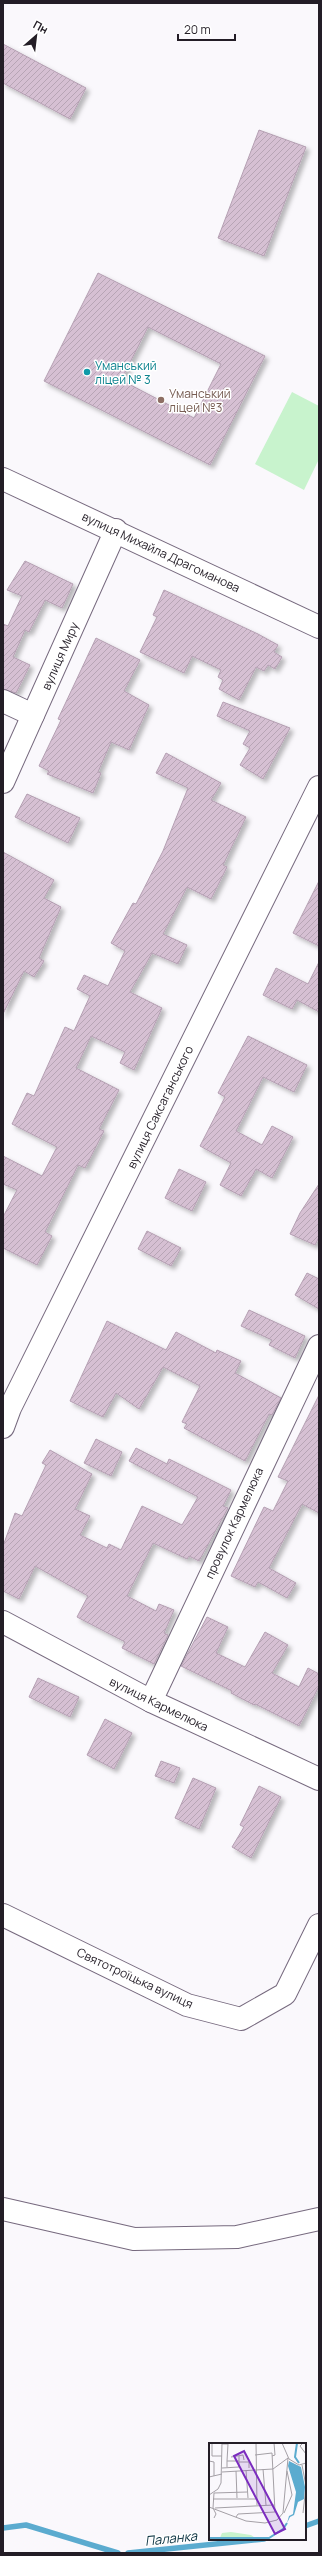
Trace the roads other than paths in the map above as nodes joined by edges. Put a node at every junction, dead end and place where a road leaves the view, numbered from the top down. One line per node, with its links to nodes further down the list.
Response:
1 (3, 479): 2 (street, вулиця Михайла Драгоманова)
2 (116, 530): 3 (street, вулиця Михайла Драгоманова); 5 (street, вулиця Миру)
3 (319, 627)
4 (3, 701): 5 (street)
5 (33, 715): 6 (street, вулиця Миру)
6 (3, 782)
7 (319, 787): 9 (street, вулиця Саксаганського)
8 (319, 1346): 11 (street, провулок Кармелюка)
9 (5, 1413)
10 (3, 1622): 11 (street, вулиця Кармелюка)
11 (151, 1701): 12 (street, вулиця Кармелюка)
12 (319, 1779)
13 (3, 1915): 14 (street, Святотроїцька вулиця)
14 (319, 1925)
15 (3, 2209): 16 (street)
16 (319, 2219)

